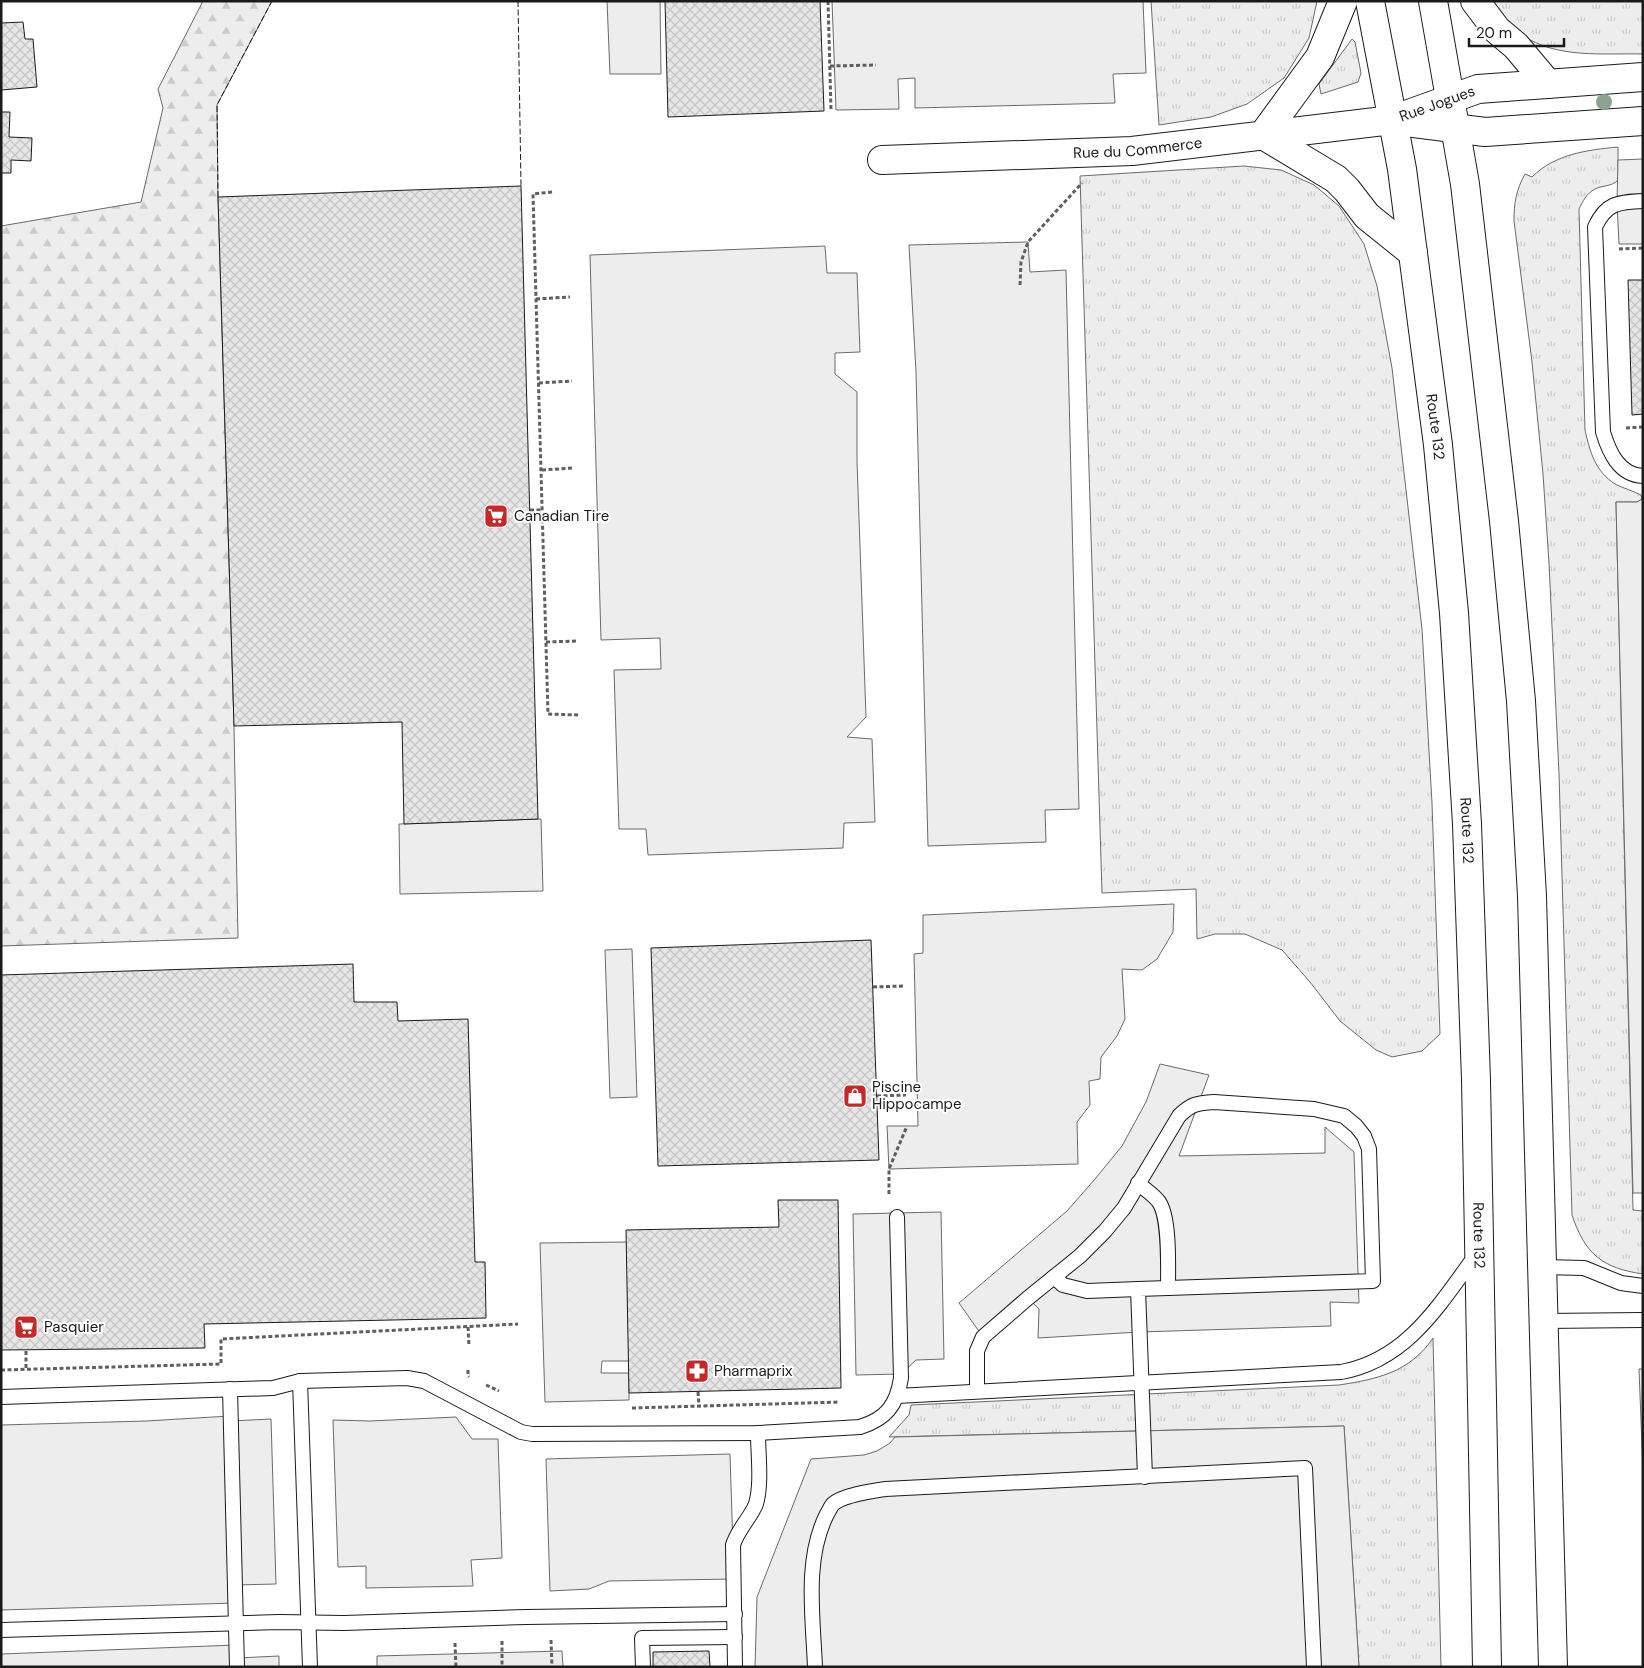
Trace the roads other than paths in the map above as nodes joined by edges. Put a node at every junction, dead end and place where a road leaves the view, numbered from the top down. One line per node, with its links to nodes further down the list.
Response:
1 (1343, 1): 11 (main road)
2 (1370, 1): 8 (main road, Route 132)
3 (1433, 1): 7 (main road)
4 (1475, 1): 6 (main road)
5 (1643, 77): 6 (main road, Rue Jogues)
6 (1548, 84): 7 (main road, Rue Jogues)
7 (1451, 99): 8 (main road, Rue Jogues); 10 (main road)
8 (1392, 120): 10 (main road, Rue Jogues); 11 (main road, Rue du Commerce); 14 (main road, Route 132)
9 (1643, 121): 10 (main road, Rue Jogues)
10 (1456, 128): 19 (main road)
11 (1264, 135): 12 (main road, Rue du Commerce); 14 (main road)
12 (882, 160)
13 (1643, 201): 15 (lane)
14 (1413, 253): 18 (main road, Route 132)
15 (1643, 476)
16 (1138, 1183): 20 (lane); 22 (lane); 22 (lane)
17 (897, 1217): 31 (lane)
18 (1479, 1252): 27 (lane); 45 (main road, Route 132)
19 (1543, 1267): 21 (lane); 25 (main road)
20 (1054, 1277): 23 (lane); 29 (lane)
21 (1643, 1286)
22 (1168, 1288): 23 (lane)
23 (1138, 1289): 27 (lane)
24 (1643, 1320): 25 (lane)
25 (1544, 1321): 46 (main road)
26 (300, 1381): 28 (lane); 32 (lane); 35 (lane)
27 (1142, 1383): 29 (lane); 33 (lane)
28 (230, 1389): 30 (lane); 36 (lane)
29 (977, 1392): 31 (lane)
30 (1, 1396)
31 (897, 1396): 32 (lane)
32 (758, 1433): 34 (lane)
33 (1145, 1477): 43 (lane); 44 (lane)
34 (735, 1614): 35 (lane); 38 (lane)
35 (309, 1622): 36 (lane); 40 (lane)
36 (236, 1623): 37 (lane); 39 (lane)
37 (1, 1630)
38 (735, 1637): 41 (lane); 42 (lane)
39 (237, 1667)
40 (310, 1667)
41 (643, 1667)
42 (735, 1667)
43 (815, 1667)
44 (1314, 1667)
45 (1487, 1667)
46 (1553, 1667)

